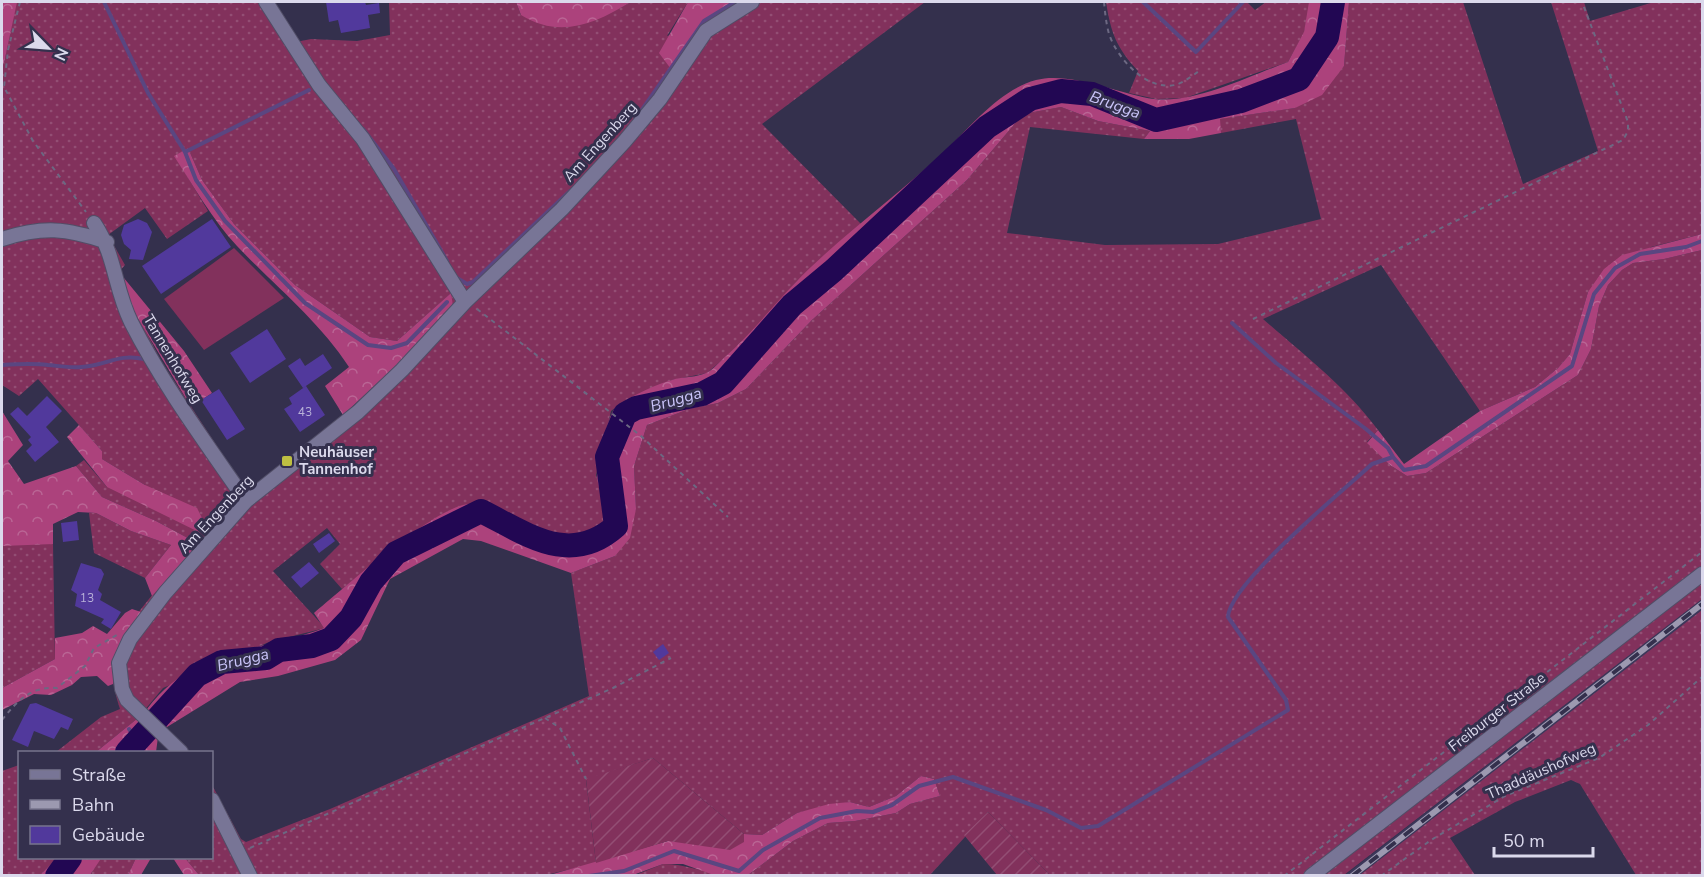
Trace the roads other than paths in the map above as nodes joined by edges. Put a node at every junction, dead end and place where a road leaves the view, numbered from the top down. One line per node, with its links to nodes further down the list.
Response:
1 (266, 2): 6 (street)
2 (752, 2): 6 (street, Am Engenberg)
3 (94, 223): 5 (street, Tannenhofweg)
4 (2, 239): 5 (street)
5 (107, 242): 7 (street, Tannenhofweg)
6 (465, 302): 7 (street, Am Engenberg)
7 (246, 501): 9 (street, Am Engenberg)
8 (1702, 574): 12 (street, Freiburger Straße)
9 (179, 751)
10 (213, 802): 11 (street)
11 (250, 876)
12 (1311, 876)

